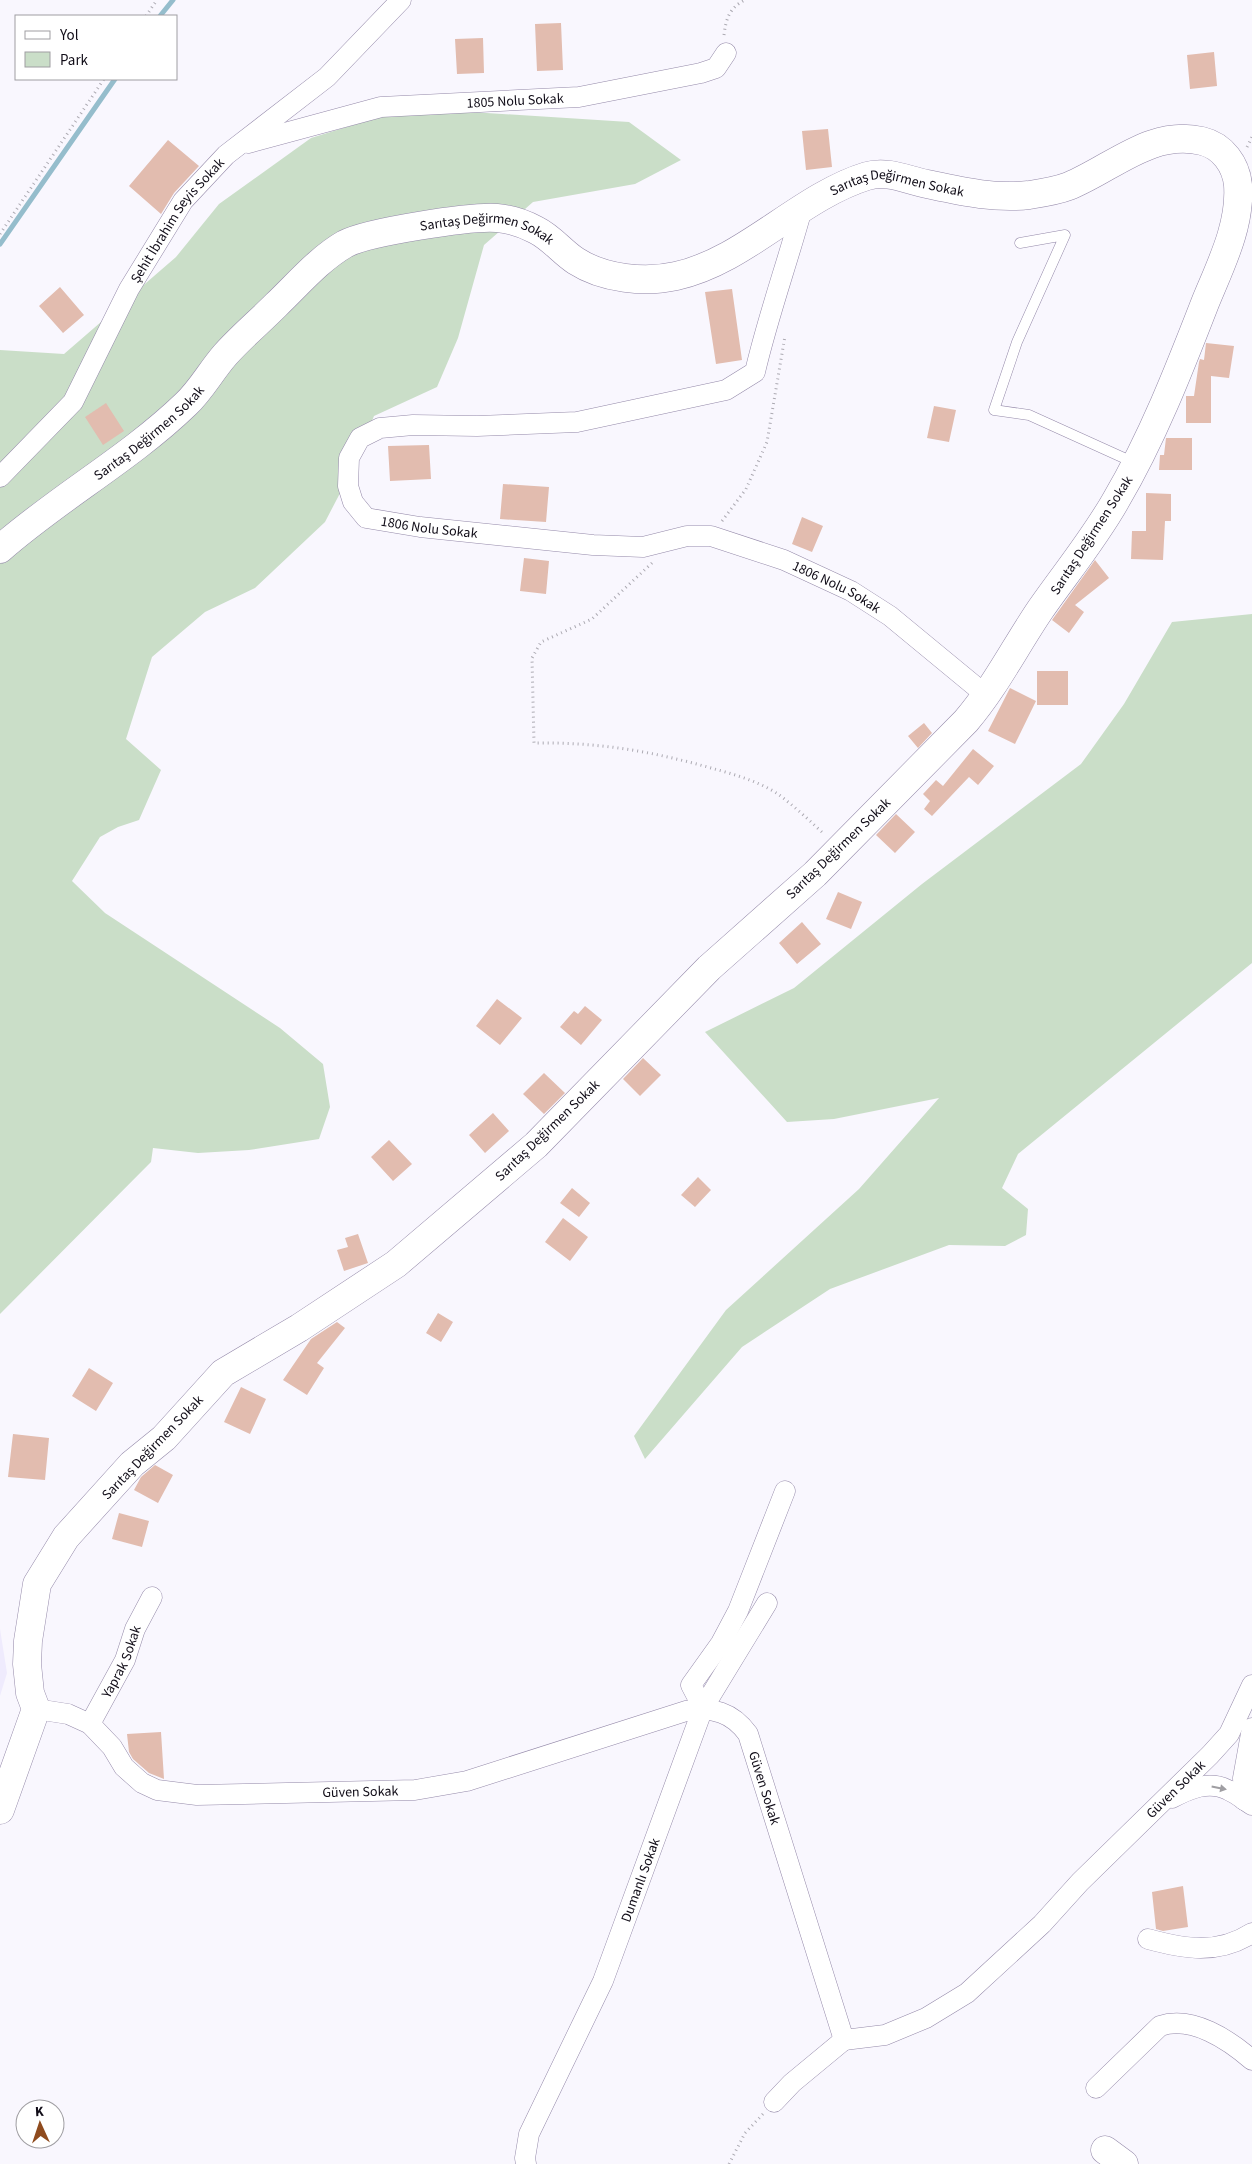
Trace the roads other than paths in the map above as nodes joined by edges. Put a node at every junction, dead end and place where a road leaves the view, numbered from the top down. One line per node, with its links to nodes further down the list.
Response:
1 (401, 0): 3 (street, Şehit İbrahim Seyis Sokak)
2 (726, 53): 3 (street, 1805 Nolu Sokak)
3 (236, 146): 7 (street, Şehit İbrahim Seyis Sokak)
4 (802, 209): 6 (street, Sarıtaş Değirmen Sokak); 8 (street, Sarıtaş Değirmen Sokak); 9 (street, 1806 Nolu Sokak)
5 (1020, 243): 6 (lane)
6 (1136, 464): 9 (street, Sarıtaş Değirmen Sokak)
7 (0, 477)
8 (0, 549)
9 (987, 696): 15 (street, Sarıtaş Değirmen Sokak)
10 (785, 1492): 14 (street)
11 (152, 1597): 16 (street, Yaprak Sokak)
12 (767, 1603): 14 (street, Dumanlı Sokak)
13 (1252, 1684): 19 (street, Güven Sokak)
14 (703, 1708): 16 (street, Güven Sokak); 23 (street, Güven Sokak); 27 (street, Dumanlı Sokak)
15 (36, 1709): 16 (street, Güven Sokak); 20 (street)
16 (90, 1724)
17 (1252, 1728): 18 (street)
18 (1248, 1803): 19 (street, one-way to 18)
19 (1160, 1804): 23 (street, Güven Sokak)
20 (0, 1810)
21 (1252, 1933): 22 (street)
22 (1148, 1940)
23 (844, 2040): 26 (street)
24 (1252, 2060): 25 (street)
25 (1096, 2088)
26 (774, 2102)
27 (526, 2164)

